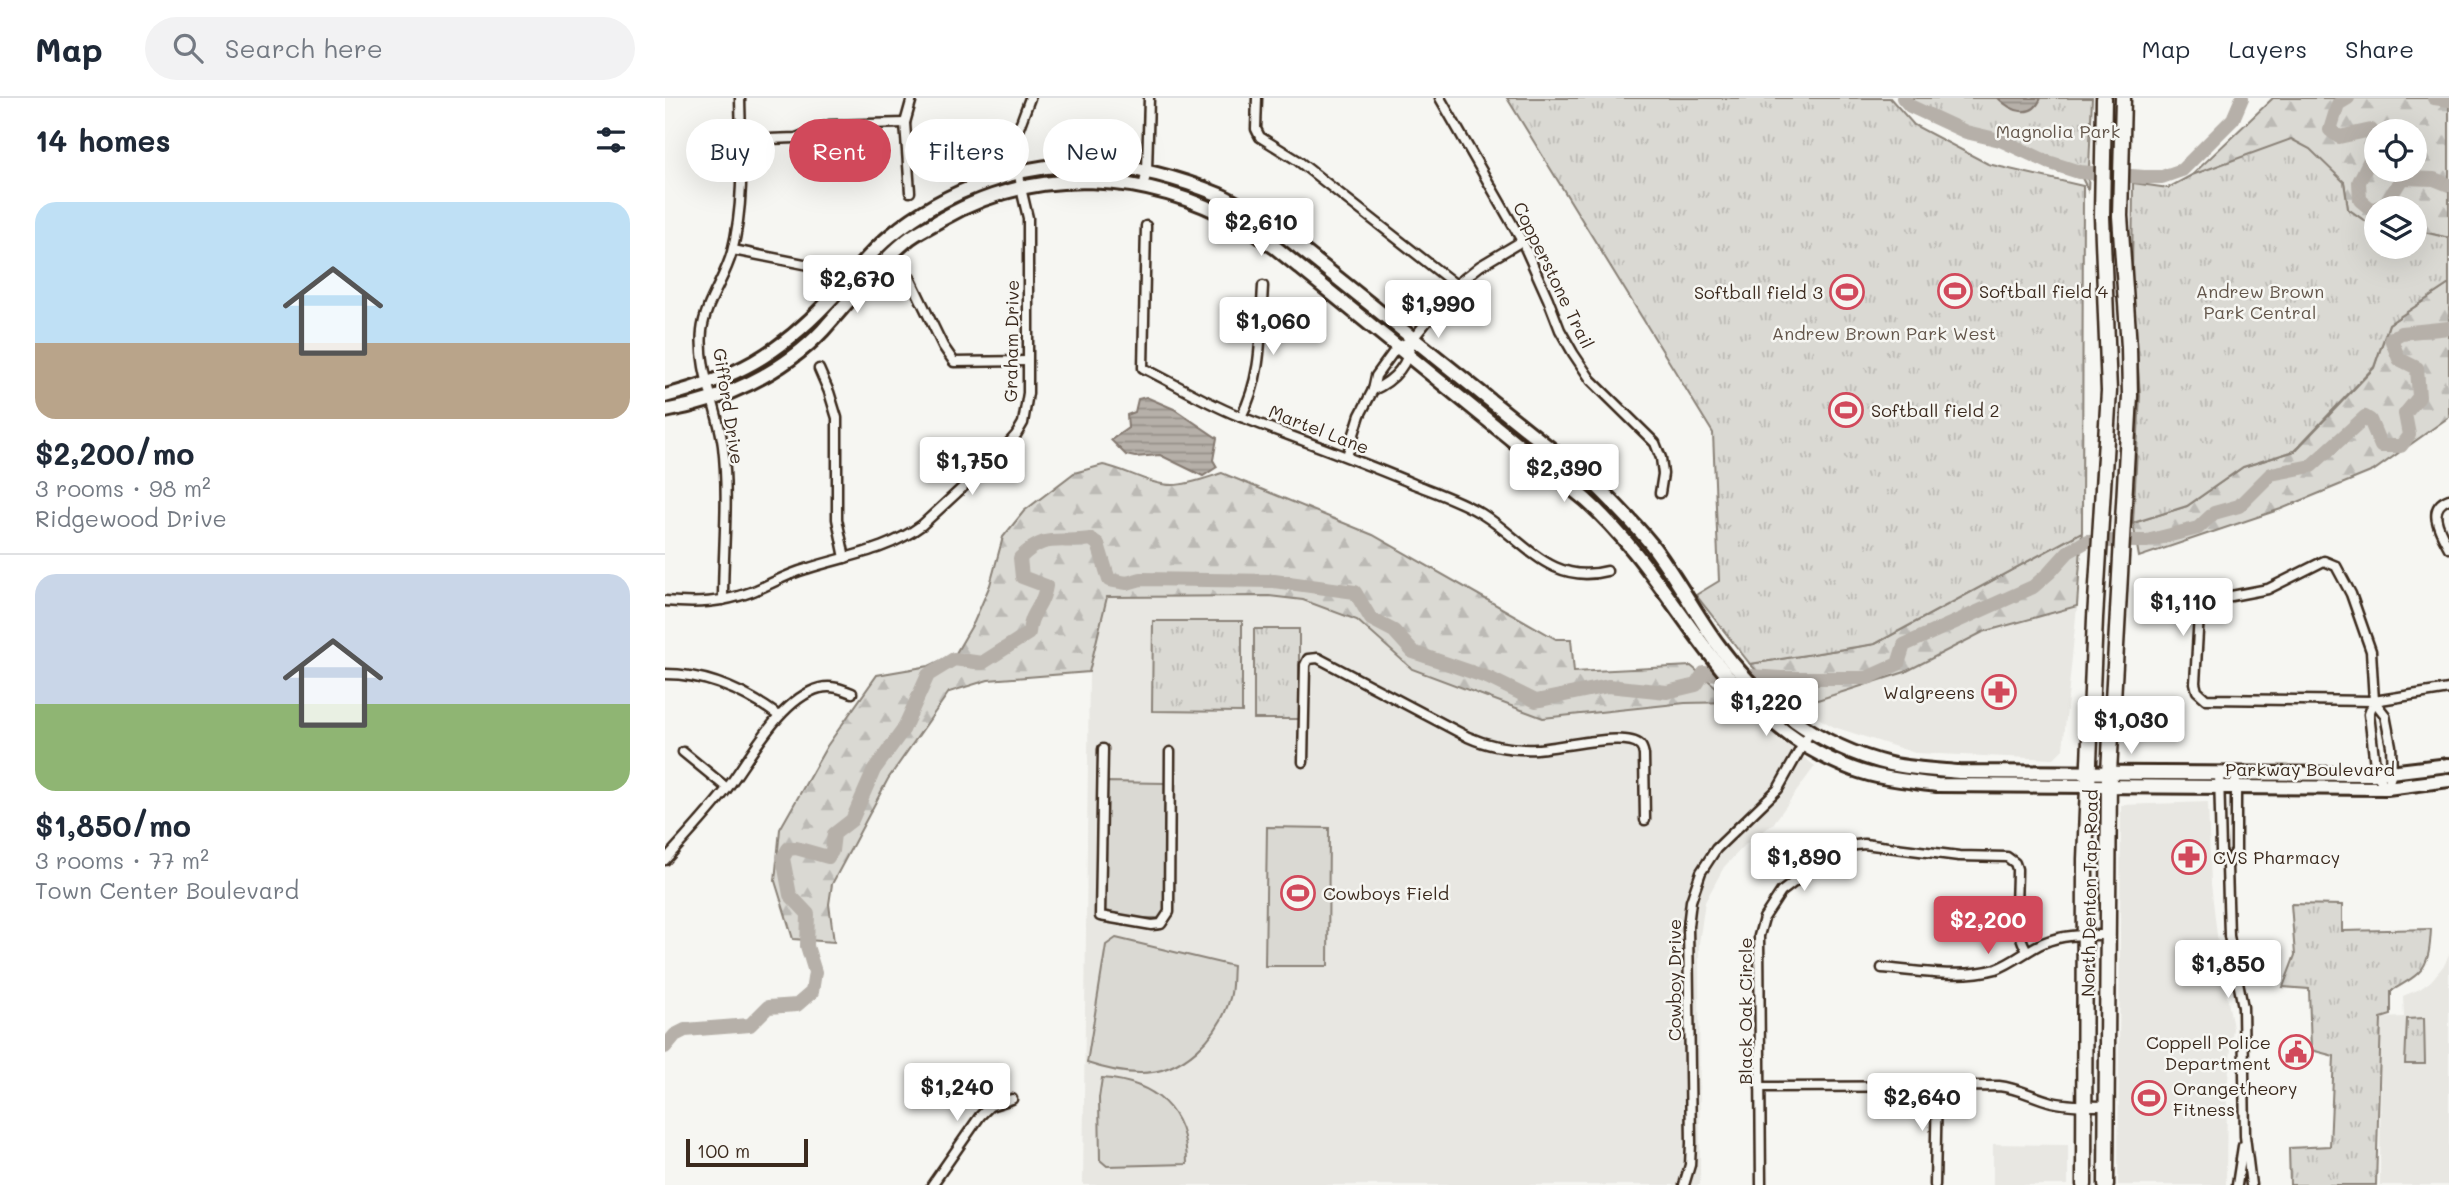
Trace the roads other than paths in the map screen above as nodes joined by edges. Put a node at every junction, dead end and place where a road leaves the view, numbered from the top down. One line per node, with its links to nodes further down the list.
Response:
1 (740, 98): 9 (street, Gifford Drive)
2 (912, 98): 10 (street)
3 (1030, 98): 11 (street, Graham Drive)
4 (1149, 98): 15 (street)
5 (1258, 98): 28 (street)
6 (1440, 98): 24 (street, Copperstone Trail)
7 (2104, 98): 32 (main road, North Denton Tap Road)
8 (2123, 98): 33 (main road, North Denton Tap Road)
9 (740, 119)
10 (906, 119)
11 (1022, 119)
12 (905, 122): 13 (street)
13 (775, 139)
14 (1029, 171): 15 (street)
15 (1147, 171): 20 (street); 30 (street)
16 (741, 182): 25 (street, Gifford Drive)
17 (909, 182): 22 (street)
18 (988, 182): 37 (street)
19 (1020, 182): 21 (street, Graham Drive)
20 (1143, 187): 21 (street); 31 (street)
21 (1021, 188): 35 (street, Graham Drive); 40 (street)
22 (910, 192)
23 (1146, 226): 42 (street, Martel Lane)
24 (1522, 241): 28 (street); 44 (street, Copperstone Trail)
25 (733, 250): 26 (street); 37 (street, Gifford Drive)
26 (814, 266)
27 (910, 278): 35 (street)
28 (1456, 285): 30 (street)
29 (1263, 286): 42 (street)
30 (1412, 340): 31 (street); 34 (street); 58 (street)
31 (1397, 347): 34 (street); 38 (street)
32 (2109, 347): 33 (main road); 51 (main road, North Denton Tap Road)
33 (2129, 347): 52 (main road, North Denton Tap Road)
34 (1409, 357): 38 (street); 59 (street)
35 (1028, 361): 47 (street, Graham Drive)
36 (819, 369): 47 (street)
37 (707, 384): 39 (street); 40 (street, Gifford Drive)
38 (1373, 390): 43 (street)
39 (665, 396)
40 (710, 399): 41 (street); 49 (street, Gifford Drive)
41 (665, 411)
42 (1241, 417): 43 (street, Martel Lane)
43 (1347, 456): 48 (street, Martel Lane)
44 (1660, 493)
45 (2449, 499): 46 (street)
46 (2449, 548)
47 (845, 558): 49 (street, Graham Drive)
48 (1607, 571)
49 (723, 600): 50 (street, Graham Drive)
50 (665, 601)
51 (2095, 618): 52 (main road); 69 (main road, North Denton Tap Road)
52 (2116, 622): 70 (main road, North Denton Tap Road)
53 (665, 674): 57 (street)
54 (2449, 689): 56 (street)
55 (852, 693): 57 (street)
56 (2374, 701): 56 (street); 67 (street); 68 (street)
57 (779, 716): 74 (street)
58 (1810, 732): 59 (street, Cowboy Drive); 69 (street)
59 (1804, 744): 69 (street); 90 (street, Cowboy Drive)
60 (1103, 748): 62 (street)
61 (683, 751): 74 (street)
62 (1170, 752)
63 (1303, 762): 76 (street)
64 (2449, 765): 67 (street, Parkway Boulevard)
65 (2219, 773): 66 (street, Parkway Boulevard); 70 (street, Parkway Boulevard); 72 (street)
66 (2236, 773): 68 (street, Parkway Boulevard); 73 (street)
67 (2392, 773): 68 (street, Parkway Boulevard); 75 (street)
68 (2376, 774): 75 (street)
69 (2088, 778): 70 (street); 79 (main road, North Denton Tap Road)
70 (2109, 779): 72 (street, Parkway Boulevard); 80 (main road, North Denton Tap Road)
71 (2449, 780): 75 (street, Parkway Boulevard)
72 (2219, 787): 73 (street, Parkway Boulevard); 78 (street)
73 (2236, 787): 75 (street, Parkway Boulevard); 78 (street)
74 (727, 788): 77 (street)
75 (2387, 788)
76 (1646, 820)
77 (665, 860)
78 (2227, 866): 88 (street)
79 (2085, 935): 80 (street); 81 (street); 86 (main road, North Denton Tap Road)
80 (2108, 935): 87 (main road, North Denton Tap Road)
81 (2027, 951): 82 (street); 84 (street, Black Oak Circle)
82 (1882, 968)
83 (1937, 1086): 84 (street); 86 (street); 92 (street)
84 (1760, 1087): 91 (street, Black Oak Circle)
85 (1012, 1099): 89 (street)
86 (2085, 1106): 87 (street); 93 (main road, North Denton Tap Road)
87 (2107, 1106): 94 (main road, North Denton Tap Road)
88 (2245, 1136): 95 (street); 96 (street)
89 (932, 1185)
90 (1684, 1185)
91 (1761, 1185)
92 (1935, 1185)
93 (2084, 1185)
94 (2106, 1185)
95 (2237, 1185)
96 (2251, 1185)

